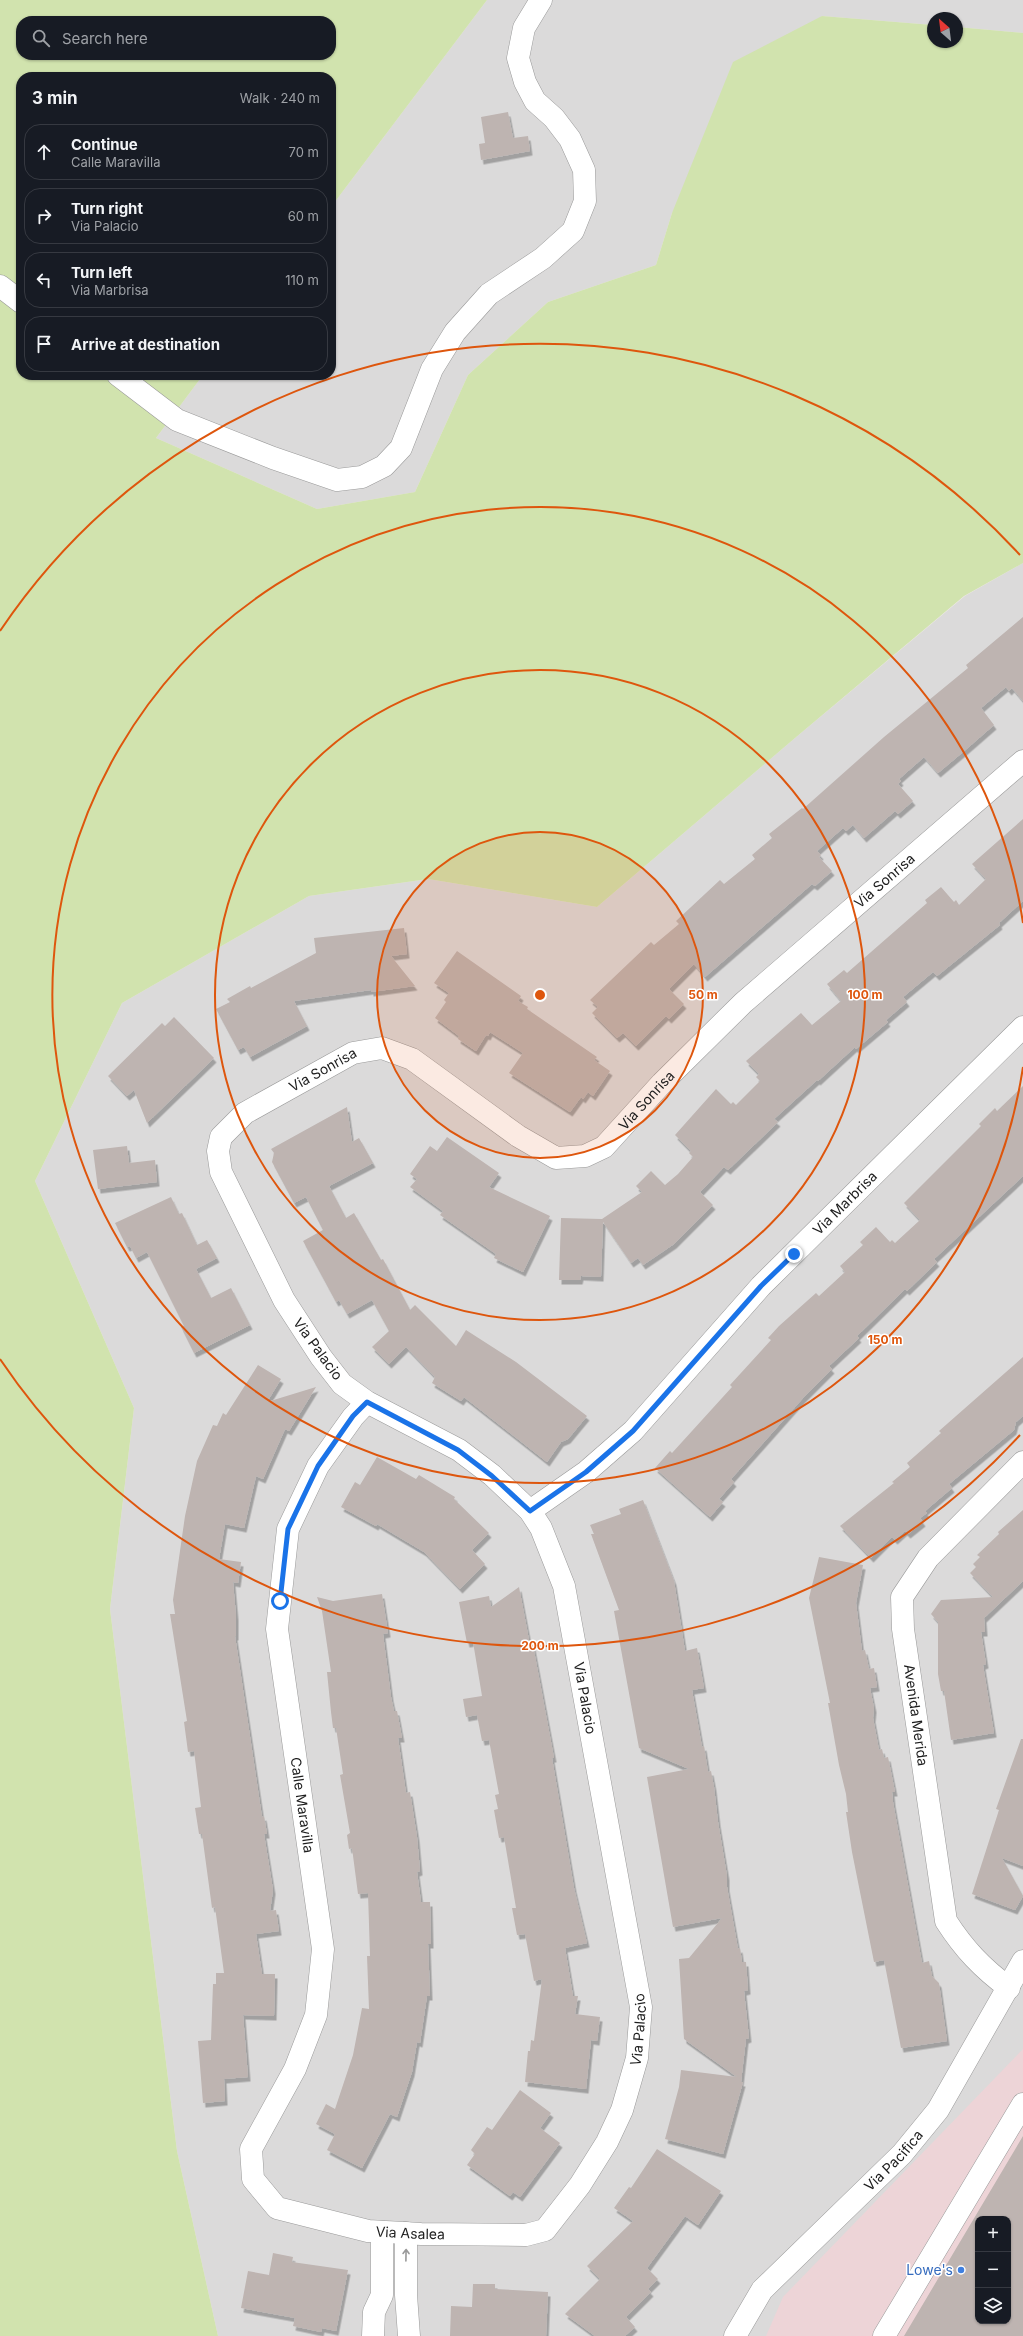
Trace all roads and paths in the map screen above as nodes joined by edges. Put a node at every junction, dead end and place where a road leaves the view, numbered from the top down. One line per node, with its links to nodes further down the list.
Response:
1 (541, 0): 4 (street)
2 (0, 286): 3 (street)
3 (16, 298)
4 (125, 380)
5 (1023, 762): 7 (street, Via Sonrisa)
6 (1023, 1027): 10 (street, Via Marbrisa)
7 (221, 1137): 8 (street, Via Palacio)
8 (367, 1402): 10 (street, Via Palacio); 14 (street, Calle Maravilla)
9 (1023, 1462): 12 (street, Avenida Merida)
10 (530, 1511): 15 (street, Via Palacio)
11 (1023, 1961): 12 (street, Via Pacifica)
12 (1009, 1988): 22 (street, Via Pacifica)
13 (1023, 2104): 23 (street)
14 (278, 2208): 16 (street, Via Asalea)
15 (545, 2230): 17 (street, Via Asalea)
16 (382, 2232): 17 (street, Via Asalea); 18 (street)
17 (406, 2233): 19 (street, one-way to 17)
18 (382, 2295): 19 (street); 20 (street)
19 (406, 2295): 21 (street)
20 (373, 2336)
21 (409, 2336)
22 (735, 2336)
23 (884, 2336)

